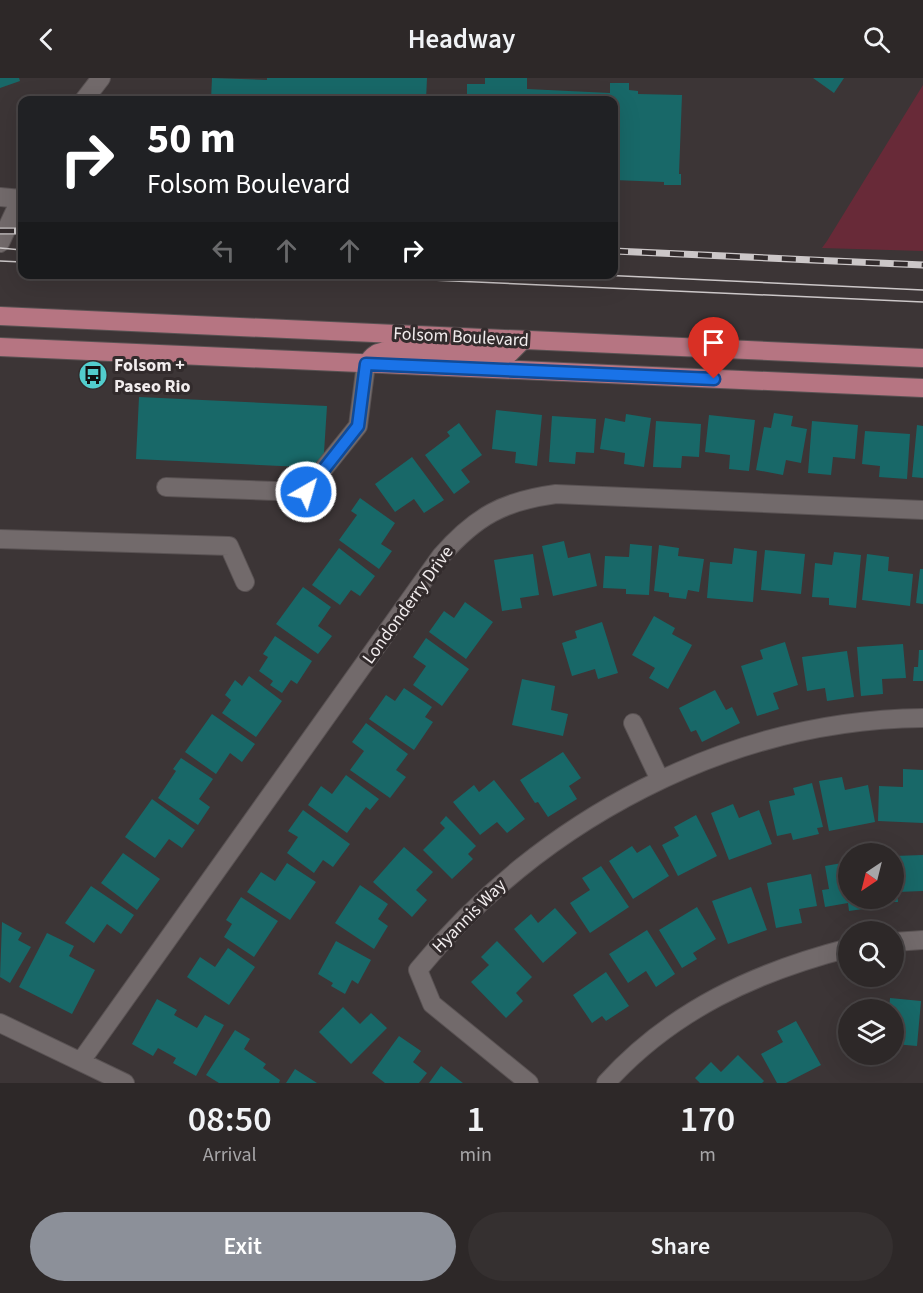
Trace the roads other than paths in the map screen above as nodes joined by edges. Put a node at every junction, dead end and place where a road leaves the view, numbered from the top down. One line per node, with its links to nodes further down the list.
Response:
1 (101, 78): 2 (street)
2 (87, 96)
3 (0, 197): 4 (street)
4 (18, 197)
5 (18, 205): 6 (street)
6 (0, 243)
7 (0, 316): 8 (main road, Folsom Boulevard)
8 (523, 340): 10 (main road, Folsom Boulevard); 11 (main road)
9 (0, 347): 11 (main road, Folsom Boulevard)
10 (923, 358)
11 (366, 364): 12 (main road, Folsom Boulevard); 13 (street)
12 (923, 388)
13 (166, 487)
14 (923, 510): 24 (street, Londonderry Drive)
15 (0, 539): 16 (street)
16 (245, 582)
17 (923, 718): 19 (street, Hyannis Way)
18 (633, 723): 19 (street)
19 (660, 780): 26 (street, Hyannis Way)
20 (923, 940): 21 (street)
21 (904, 941)
22 (838, 951): 27 (street)
23 (0, 1023): 24 (street)
24 (81, 1061): 25 (street)
25 (125, 1083)
26 (529, 1083)
27 (606, 1083)

